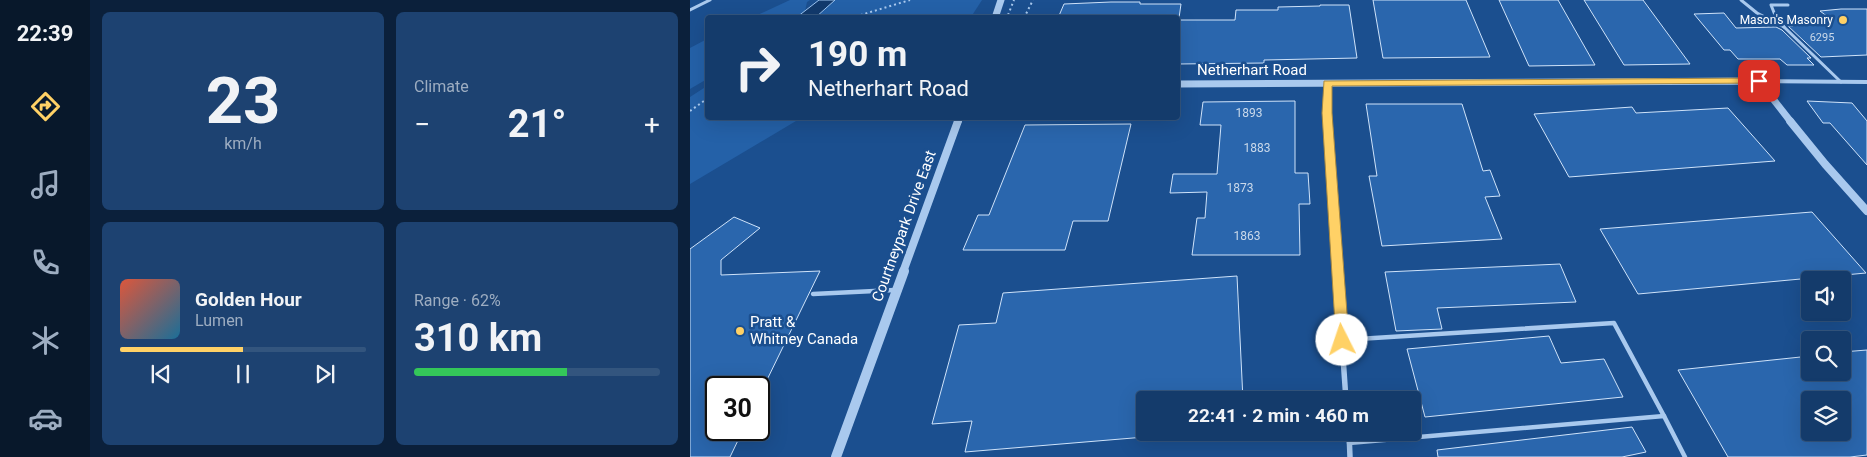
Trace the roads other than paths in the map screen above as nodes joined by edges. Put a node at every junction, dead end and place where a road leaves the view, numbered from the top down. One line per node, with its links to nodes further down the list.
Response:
1 (710, 0): 5 (lane)
2 (1741, 0): 7 (lane)
3 (1001, 1): 6 (street)
4 (1788, 5): 7 (lane)
5 (690, 10)
6 (996, 15)
7 (1784, 27): 9 (lane)
8 (1759, 81): 9 (street, Netherhart Road); 11 (street, Netherhart Road); 14 (street)
9 (1841, 82): 10 (street, Netherhart Road)
10 (1867, 82)
11 (1327, 83): 12 (street, Netherhart Road); 17 (street)
12 (1180, 84)
13 (958, 120): 15 (street, Courtneypark Drive East)
14 (1867, 211)
15 (896, 290): 16 (lane); 21 (street, Courtneypark Drive East)
16 (812, 294)
17 (1342, 340): 18 (street); 19 (lane)
18 (1345, 391)
19 (1664, 416): 20 (lane); 23 (lane)
20 (1349, 443): 22 (street)
21 (836, 457)
22 (1350, 457)
23 (1685, 457)

